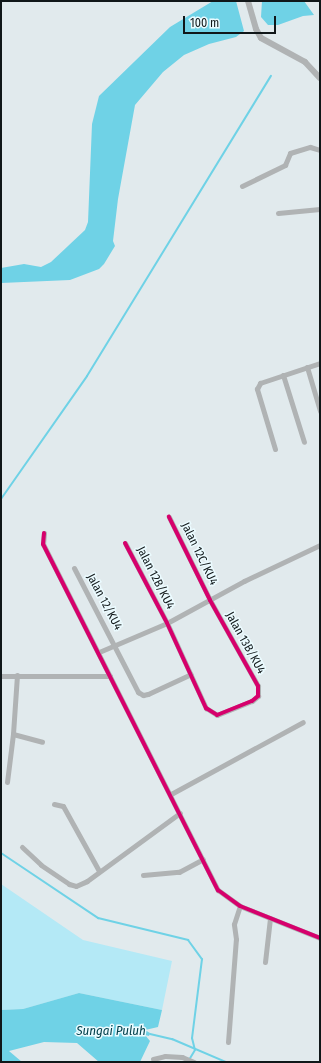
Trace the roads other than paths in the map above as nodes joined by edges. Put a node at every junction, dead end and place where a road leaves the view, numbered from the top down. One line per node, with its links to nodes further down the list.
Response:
1 (248, 1): 2 (street)
2 (320, 78)
3 (320, 150): 4 (street)
4 (242, 186)
5 (320, 209): 6 (street)
6 (278, 213)
7 (320, 363): 8 (street)
8 (307, 367): 9 (street); 10 (street)
9 (283, 375): 11 (street); 12 (street)
10 (320, 411)
11 (304, 442)
12 (275, 449)
13 (169, 517): 18 (street, Jalan 12C/KU4)
14 (44, 533): 21 (street)
15 (125, 543): 19 (street, Jalan 12B/KU4)
16 (320, 545): 18 (street)
17 (74, 568): 20 (street, Jalan 12/KU4)
18 (210, 600): 19 (street); 26 (street, Jalan 13B/KU4)
19 (167, 623): 20 (street); 22 (street, Jalan 12B/KU4)
20 (116, 646): 21 (street); 22 (street, Jalan 12/KU4)
21 (99, 652): 25 (street)
22 (191, 674): 26 (street, Jalan 12B/KU4)
23 (17, 675): 24 (street); 25 (street); 28 (street)
24 (1, 676)
25 (110, 676): 31 (street)
26 (258, 696)
27 (303, 722): 31 (street)
28 (13, 734): 29 (street); 30 (street)
29 (42, 742)
30 (7, 782)
31 (171, 794): 33 (street)
32 (54, 804): 36 (street)
33 (180, 813): 35 (street); 36 (street)
34 (22, 847): 36 (street)
35 (203, 859): 37 (street); 38 (street)
36 (99, 871)
37 (143, 875)
38 (240, 906): 39 (street); 42 (street)
39 (270, 918): 40 (street); 41 (street)
40 (320, 938)
41 (266, 962)
42 (228, 1042)
43 (153, 1059): 44 (street)
44 (194, 1062)

